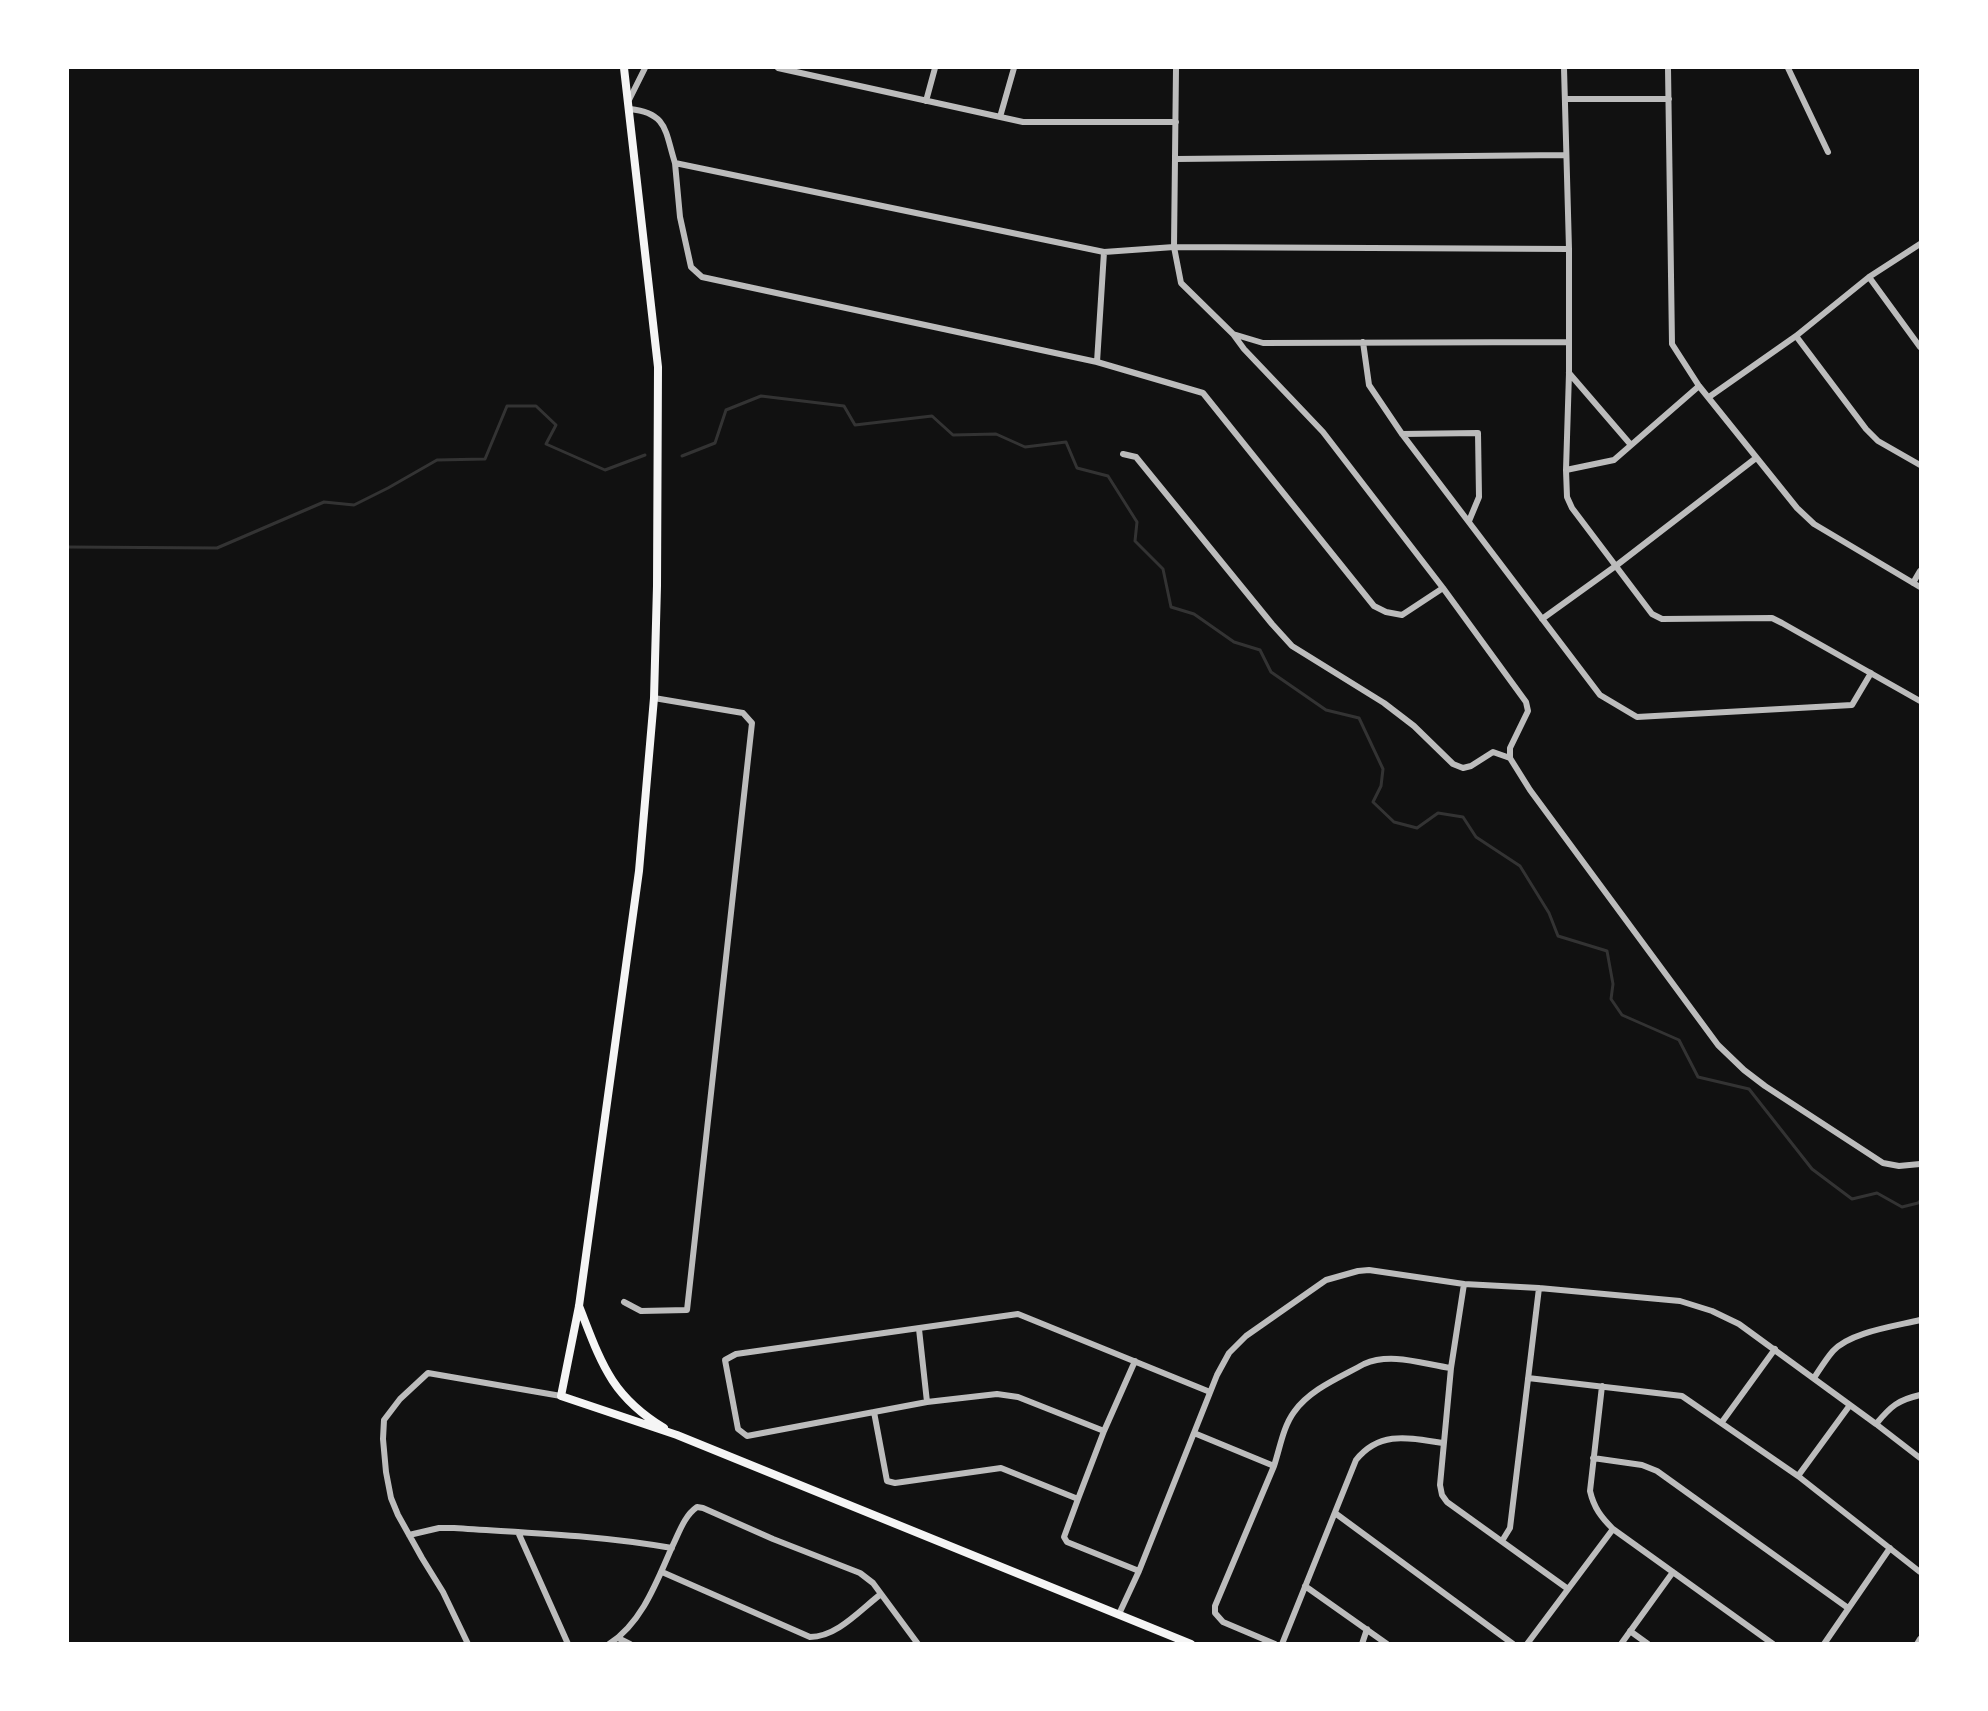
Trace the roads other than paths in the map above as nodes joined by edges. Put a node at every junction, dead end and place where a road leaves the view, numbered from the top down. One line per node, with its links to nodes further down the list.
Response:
1 (624, 68): 13 (main road)
2 (645, 68): 13 (street)
3 (778, 68): 12 (street)
4 (935, 68): 12 (street)
5 (1014, 68): 14 (street)
6 (1176, 68): 15 (street)
7 (1564, 68): 10 (street)
8 (1668, 68): 11 (street)
9 (1788, 68): 16 (street)
10 (1565, 99): 11 (street); 17 (street)
11 (1669, 99): 32 (street)
12 (926, 101): 14 (street)
13 (629, 105): 19 (street); 48 (main road)
14 (1000, 117): 15 (street)
15 (1176, 122): 18 (street)
16 (1828, 152)
17 (1565, 155): 18 (street); 22 (street)
18 (1176, 159): 21 (street)
19 (675, 163): 23 (street); 30 (street)
20 (1920, 244): 24 (street)
21 (1174, 247): 22 (street); 23 (street); 25 (street)
22 (1569, 249): 28 (street)
23 (1104, 252): 30 (street)
24 (1869, 277): 26 (street); 29 (street)
25 (1233, 334): 27 (street); 45 (street)
26 (1796, 336): 33 (street); 38 (street)
27 (1363, 342): 28 (street); 34 (street)
28 (1569, 342): 31 (street)
29 (1920, 347)
30 (1096, 362): 45 (street)
31 (1569, 373): 35 (street); 39 (street)
32 (1699, 386): 33 (street); 35 (street)
33 (1709, 397): 37 (street)
34 (1402, 434): 40 (street); 40 (street)
35 (1631, 445): 39 (street)
36 (1123, 454): 50 (street)
37 (1756, 458): 41 (street); 43 (street)
38 (1920, 465)
39 (1566, 470): 41 (street)
40 (1469, 521): 46 (street)
41 (1617, 565): 46 (street); 47 (street)
42 (1920, 571): 43 (street)
43 (1913, 583): 44 (street)
44 (1920, 587)
45 (1443, 588): 50 (street)
46 (1542, 619): 47 (street)
47 (1871, 673): 49 (street)
48 (654, 698): 54 (street); 55 (main road)
49 (1920, 701)
50 (1510, 758): 51 (street)
51 (1920, 1164)
52 (1464, 1284): 53 (street); 60 (street); 64 (street)
53 (1539, 1288): 58 (street); 61 (street)
54 (624, 1302)
55 (579, 1306): 66 (main road); 74 (main road)
56 (1920, 1320): 62 (street)
57 (919, 1329): 59 (street); 67 (street); 69 (street)
58 (1774, 1348): 62 (street); 70 (street)
59 (1135, 1360): 64 (street); 72 (street)
60 (1451, 1368): 75 (street); 78 (street)
61 (1528, 1378): 63 (street); 85 (street)
62 (1814, 1378): 68 (street)
63 (1602, 1386): 70 (street); 76 (street)
64 (1210, 1392): 73 (street)
65 (1920, 1395): 71 (street)
66 (561, 1396): 74 (main road); 84 (street)
67 (927, 1402): 69 (street); 72 (street)
68 (1850, 1405): 71 (street); 79 (street)
69 (874, 1412): 80 (street)
70 (1722, 1422): 79 (street)
71 (1876, 1424): 77 (street)
72 (1104, 1431): 80 (street)
73 (1194, 1433): 78 (street); 88 (street)
74 (677, 1435): 96 (main road)
75 (1443, 1443): 81 (street); 85 (street)
76 (1593, 1458): 82 (street); 95 (street)
77 (1920, 1458)
78 (1274, 1466): 107 (street)
79 (1798, 1476): 87 (street)
80 (1078, 1499): 88 (street)
81 (1335, 1514): 92 (street); 111 (street)
82 (1613, 1529): 90 (street); 93 (street)
83 (518, 1532): 84 (street); 86 (street); 103 (street)
84 (409, 1535): 102 (street)
85 (1502, 1541): 93 (street)
86 (672, 1548): 89 (street); 94 (street)
87 (1890, 1548): 91 (street); 95 (street)
88 (1138, 1571): 96 (street)
89 (662, 1572): 94 (street); 99 (street)
90 (1673, 1572): 98 (street); 115 (street)
91 (1920, 1572)
92 (1305, 1586): 97 (street); 108 (street)
93 (1568, 1589): 112 (street)
94 (881, 1594): 101 (street)
95 (1848, 1608): 116 (street)
96 (1119, 1614): 106 (main road)
97 (1367, 1629): 109 (street); 110 (street)
98 (1630, 1631): 113 (street); 114 (street)
99 (618, 1638): 104 (street); 105 (street)
100 (1920, 1639): 117 (street)
101 (917, 1643)
102 (468, 1644)
103 (568, 1644)
104 (609, 1644)
105 (630, 1644)
106 (1191, 1644)
107 (1275, 1644)
108 (1282, 1644)
109 (1362, 1644)
110 (1387, 1644)
111 (1514, 1644)
112 (1527, 1644)
113 (1621, 1644)
114 (1648, 1644)
115 (1773, 1644)
116 (1824, 1644)
117 (1917, 1644)

